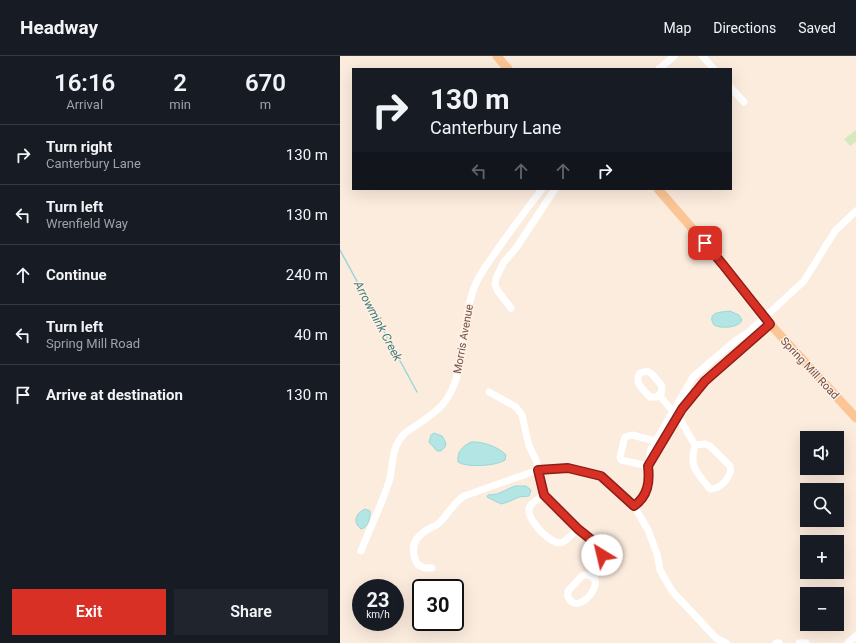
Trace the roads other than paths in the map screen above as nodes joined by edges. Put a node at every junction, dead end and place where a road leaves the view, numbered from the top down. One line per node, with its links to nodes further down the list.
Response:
1 (497, 56): 4 (main road)
2 (674, 56): 5 (street)
3 (702, 56): 6 (street)
4 (507, 68)
5 (660, 68)
6 (713, 68)
7 (732, 89): 8 (street)
8 (744, 102)
9 (541, 190): 31 (street, Morris Avenue)
10 (554, 190): 13 (street)
11 (659, 190): 14 (main road, Spring Mill Road)
12 (856, 211): 14 (street)
13 (511, 308)
14 (767, 321): 15 (street); 16 (street); 23 (main road, Spring Mill Road)
15 (746, 334): 16 (street); 17 (street)
16 (752, 340): 18 (street)
17 (728, 347): 18 (street); 21 (street)
18 (735, 355): 22 (street)
19 (489, 392): 27 (street)
20 (659, 396): 21 (street)
21 (672, 410): 22 (street); 24 (street)
22 (677, 417): 25 (street); 26 (street)
23 (856, 418)
24 (655, 441): 26 (street); 26 (street)
25 (695, 445): 25 (street)
26 (648, 466): 29 (street)
27 (538, 470): 28 (street); 29 (street); 32 (street)
28 (544, 495): 30 (street); 30 (street)
29 (634, 506): 35 (street)
30 (578, 529): 33 (street)
31 (361, 551)
32 (432, 568)
33 (593, 578)
34 (856, 636): 40 (street)
35 (726, 643)
36 (776, 643): 37 (street)
37 (779, 643)
38 (799, 643): 39 (street)
39 (806, 643)
40 (848, 643)

